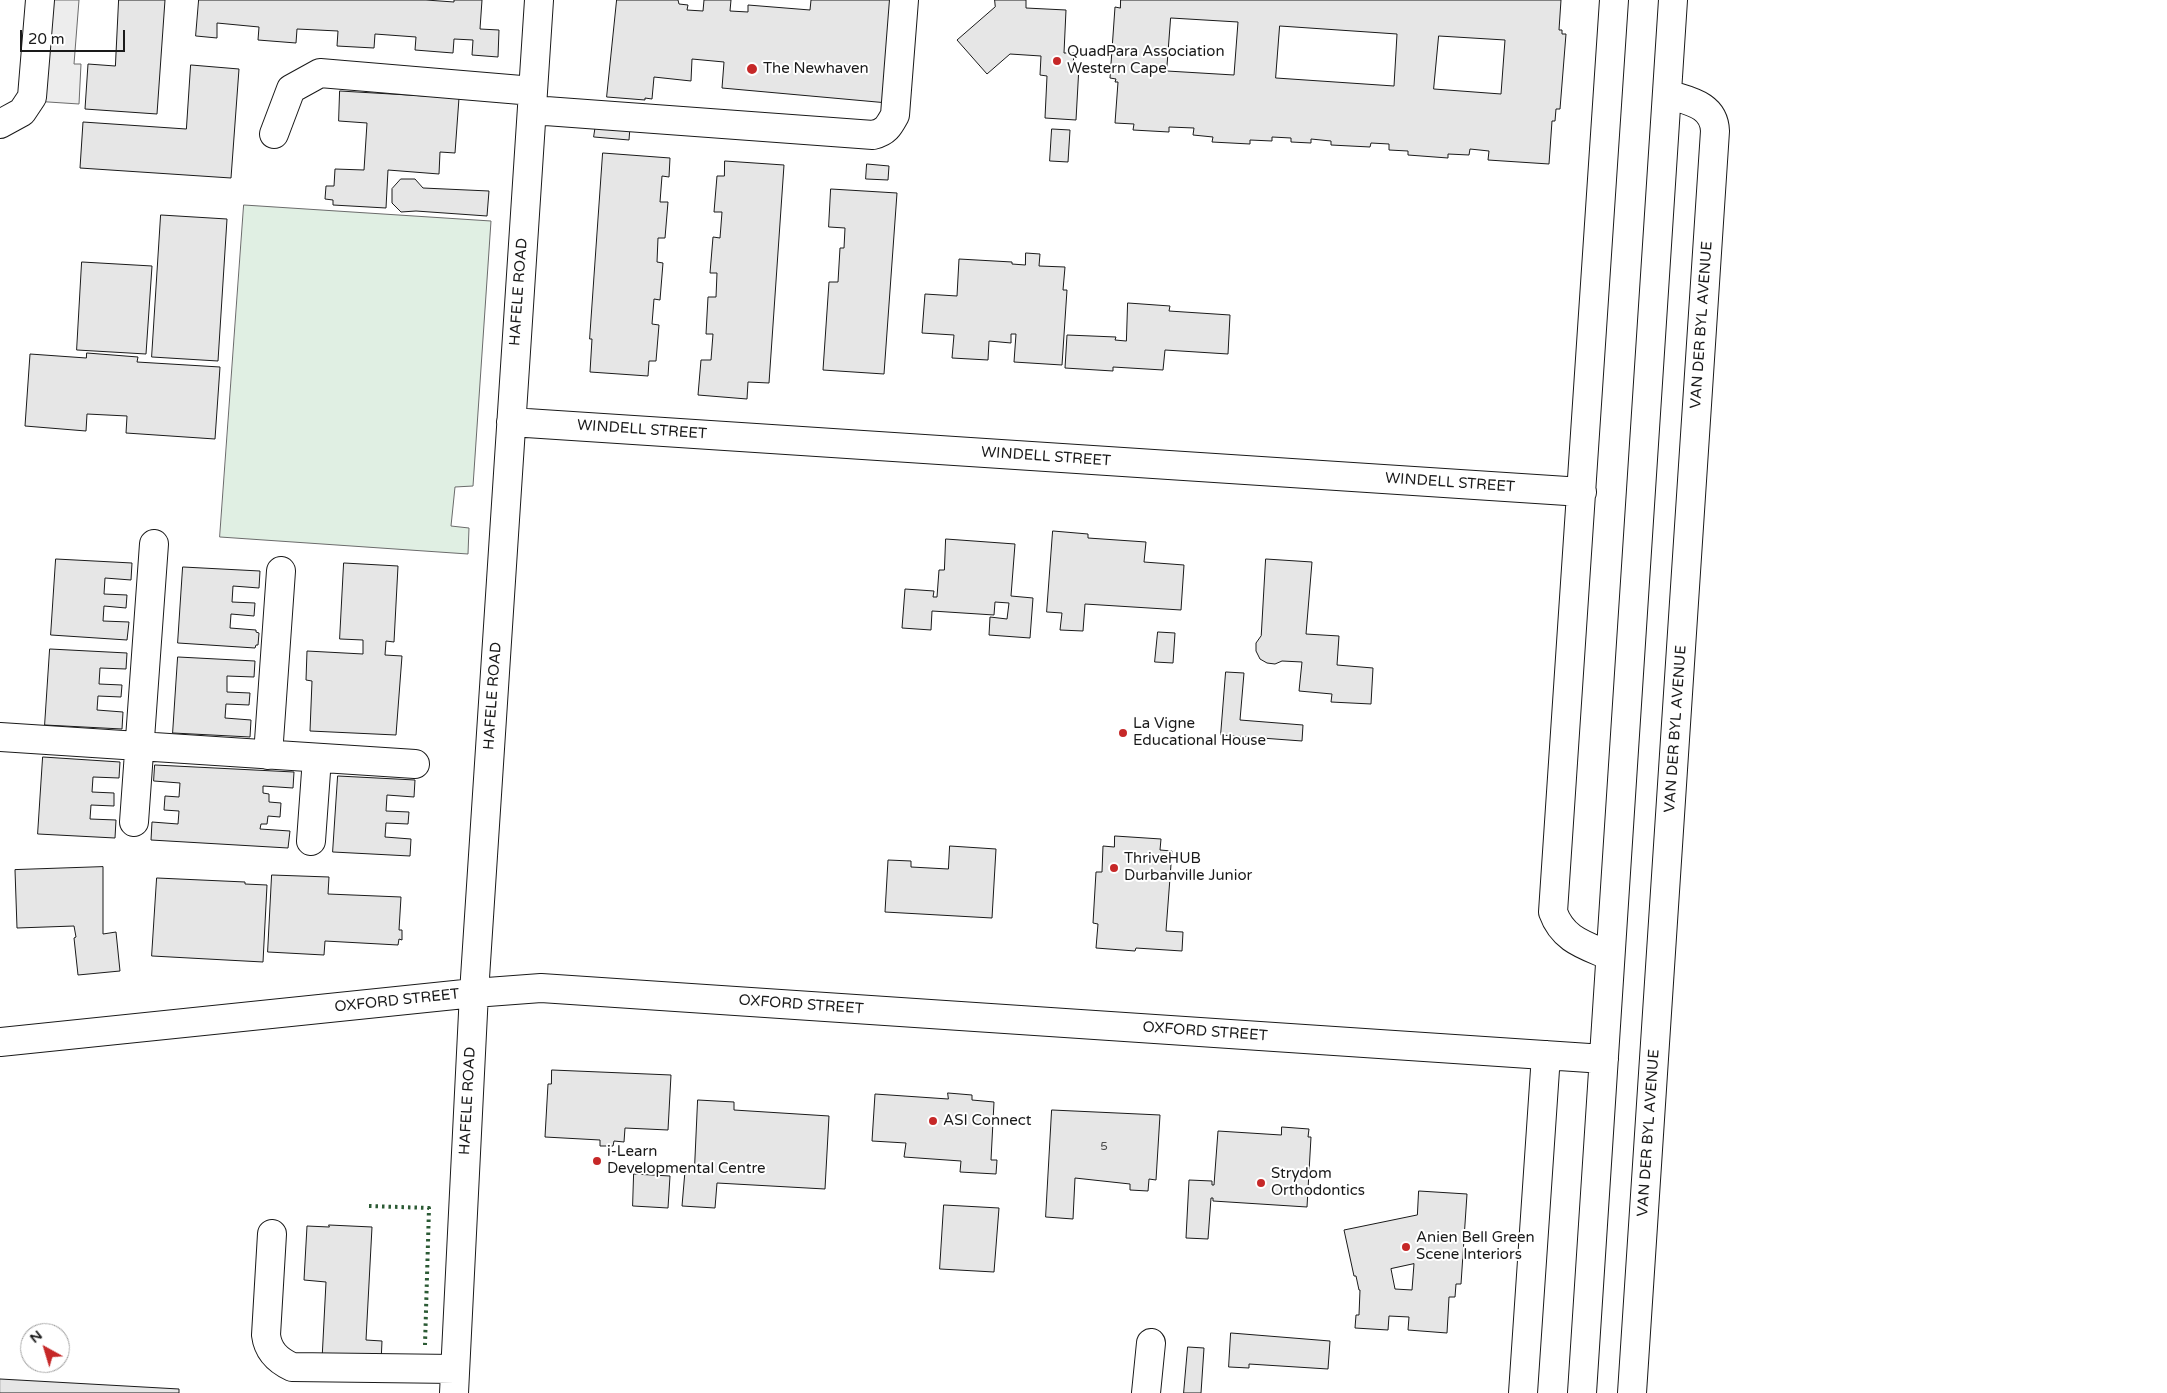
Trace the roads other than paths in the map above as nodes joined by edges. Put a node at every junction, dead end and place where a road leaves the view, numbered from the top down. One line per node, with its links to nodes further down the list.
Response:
1 (40, 0): 8 (street)
2 (539, 0): 7 (street, HAFELE ROAD)
3 (904, 0): 7 (street)
4 (1614, 0): 11 (street)
5 (1673, 0): 6 (street)
6 (1667, 94): 21 (street); 32 (street, VAN DER BYL AVENUE)
7 (532, 101): 9 (street); 10 (street, HAFELE ROAD)
8 (0, 124)
9 (274, 134)
10 (511, 422): 11 (street, WINDELL STREET); 22 (street, HAFELE ROAD)
11 (1582, 492): 21 (street)
12 (154, 544): 15 (street)
13 (281, 571): 16 (street)
14 (0, 737): 15 (street)
15 (139, 746): 16 (street); 19 (street)
16 (268, 755): 17 (street)
17 (317, 758): 18 (street); 20 (street)
18 (414, 764)
19 (134, 822)
20 (312, 841)
21 (1610, 956): 25 (street)
22 (474, 993): 23 (street, OXFORD STREET); 24 (street, OXFORD STREET); 28 (street, HAFELE ROAD)
23 (0, 1042)
24 (1546, 1055): 25 (street, OXFORD STREET); 30 (street)
25 (1604, 1059): 31 (street)
26 (272, 1234): 28 (street)
27 (1151, 1343): 29 (street)
28 (454, 1381)
29 (1146, 1393)
30 (1523, 1393)
31 (1582, 1393)
32 (1632, 1393)

